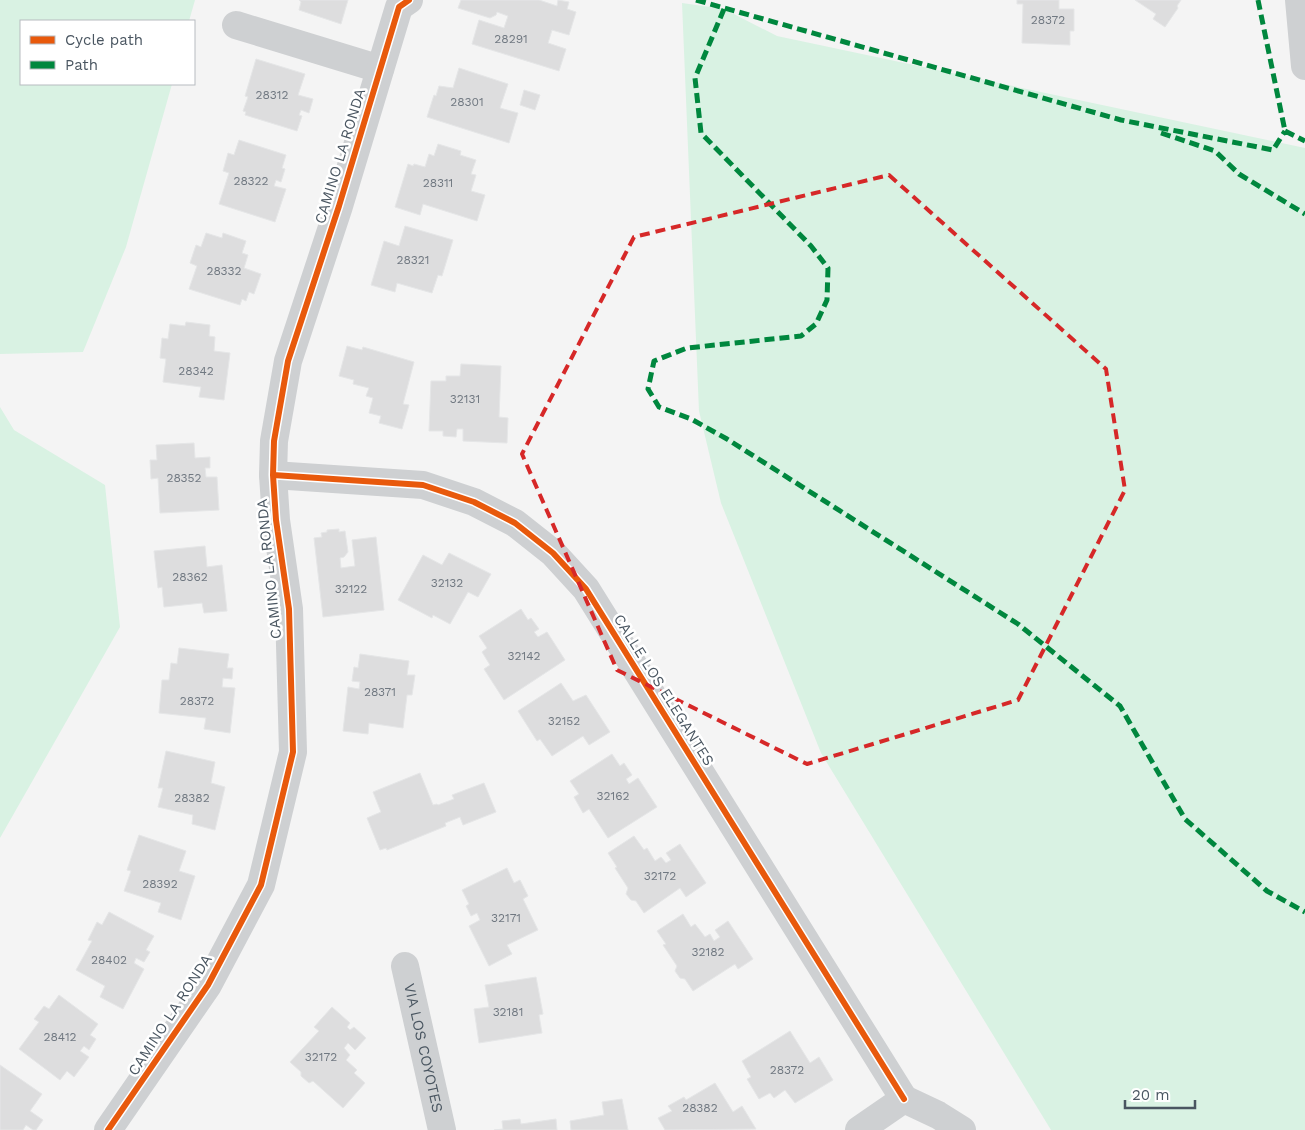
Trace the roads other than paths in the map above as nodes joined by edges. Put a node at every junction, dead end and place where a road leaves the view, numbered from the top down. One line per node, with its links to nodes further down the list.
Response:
1 (1299, 0): 4 (street)
2 (401, 2): 5 (street, CAMINO LA RONDA)
3 (236, 25): 5 (street)
4 (1305, 66)
5 (380, 69): 6 (street, CAMINO LA RONDA)
6 (273, 475): 8 (street, CALLE LOS ELEGANTES); 9 (street, CAMINO LA RONDA)
7 (405, 966): 10 (street, VIA LOS COYOTES)
8 (904, 1099): 11 (street); 12 (street)
9 (108, 1130)
10 (442, 1130)
11 (858, 1130)
12 (962, 1130)

